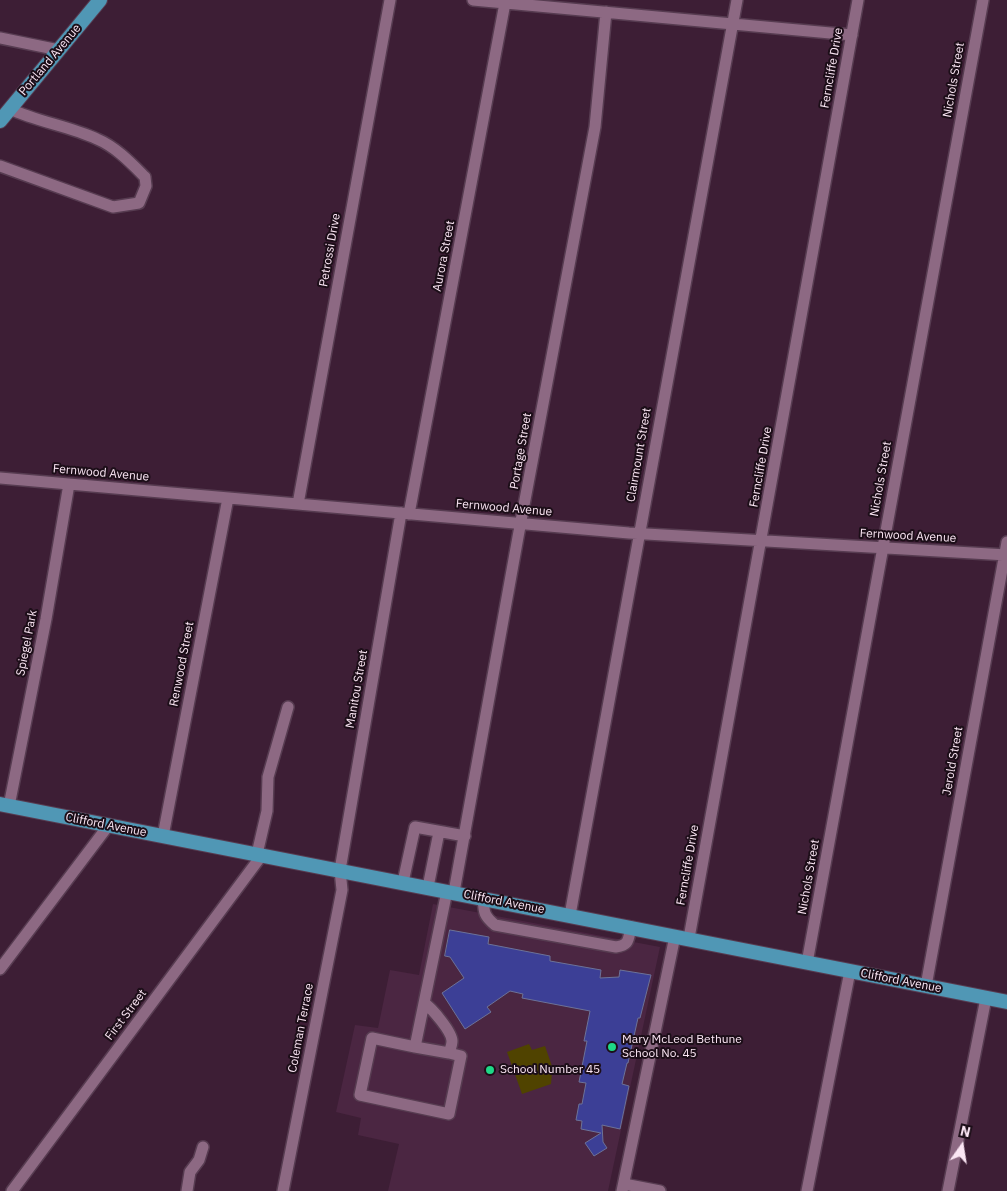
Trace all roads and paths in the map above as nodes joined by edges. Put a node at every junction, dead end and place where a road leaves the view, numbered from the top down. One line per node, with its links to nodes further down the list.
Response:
1 (100, 0): 12 (main road, Portland Avenue)
2 (390, 0): 19 (street, Petrossi Drive)
3 (472, 0): 7 (street)
4 (737, 0): 9 (street, Clairmount Street)
5 (858, 0): 10 (street, Ferncliffe Drive)
6 (983, 0): 25 (street, Nichols Street)
7 (505, 3): 8 (street); 20 (street, Aurora Street)
8 (606, 12): 9 (street); 21 (street, Portage Street)
9 (732, 24): 10 (street); 22 (street, Clairmount Street)
10 (852, 35): 23 (street, Ferncliffe Drive)
11 (0, 38): 12 (street)
12 (59, 50): 13 (main road, Portland Avenue)
13 (10, 109): 14 (main road, Portland Avenue); 15 (street)
14 (0, 121)
15 (0, 166)
16 (0, 478): 17 (street, Fernwood Avenue)
17 (70, 484): 18 (street, Fernwood Avenue); 28 (street, Spiegel Park)
18 (228, 498): 19 (street, Fernwood Avenue); 31 (street, Renwood Street)
19 (298, 504): 20 (street, Fernwood Avenue)
20 (405, 514): 21 (street, Fernwood Avenue); 34 (street, Manitou Street)
21 (520, 524): 22 (street, Fernwood Avenue); 32 (street, Portage Street)
22 (639, 534): 23 (street, Fernwood Avenue); 39 (street, Clairmount Street)
23 (762, 540): 25 (street, Fernwood Avenue); 42 (street, Ferncliffe Drive)
24 (1007, 542): 26 (street, Jerold Street)
25 (882, 548): 26 (street, Fernwood Avenue); 43 (street, Nichols Street)
26 (1006, 555): 46 (street, Jerold Street)
27 (288, 707): 33 (street)
28 (5, 805): 29 (main road, Clifford Avenue)
29 (108, 826): 31 (main road, Clifford Avenue); 44 (street)
30 (439, 832): 32 (street); 35 (street); 36 (street)
31 (163, 836): 33 (main road, Clifford Avenue)
32 (465, 836): 37 (street, Portage Street)
33 (260, 854): 34 (main road, Clifford Avenue); 54 (street, First Street)
34 (340, 870): 35 (main road, Clifford Avenue); 56 (street, Coleman Terrace)
35 (403, 882): 36 (main road, Clifford Avenue)
36 (428, 888): 37 (main road, Clifford Avenue)
37 (450, 892): 38 (main road, Clifford Avenue); 49 (street, Portage Street)
38 (483, 898): 39 (main road, Clifford Avenue); 40 (street)
39 (570, 915): 40 (main road, Clifford Avenue)
40 (631, 927): 41 (main road, Clifford Avenue)
41 (675, 936): 42 (main road, Clifford Avenue); 53 (street)
42 (689, 938): 43 (main road, Clifford Avenue)
43 (807, 963): 45 (main road, Clifford Avenue)
44 (0, 969)
45 (850, 971): 46 (main road, Clifford Avenue); 58 (street)
46 (926, 986): 47 (main road, Clifford Avenue)
47 (986, 998): 48 (main road, Clifford Avenue); 59 (street)
48 (1007, 1002)
49 (424, 1003): 50 (street, Portage Street); 51 (street)
50 (415, 1047): 51 (street); 51 (street)
51 (449, 1053)
52 (203, 1147): 55 (street)
53 (623, 1187): 57 (street)
54 (12, 1191)
55 (187, 1191)
56 (283, 1191)
57 (660, 1191)
58 (807, 1191)
59 (948, 1191)

